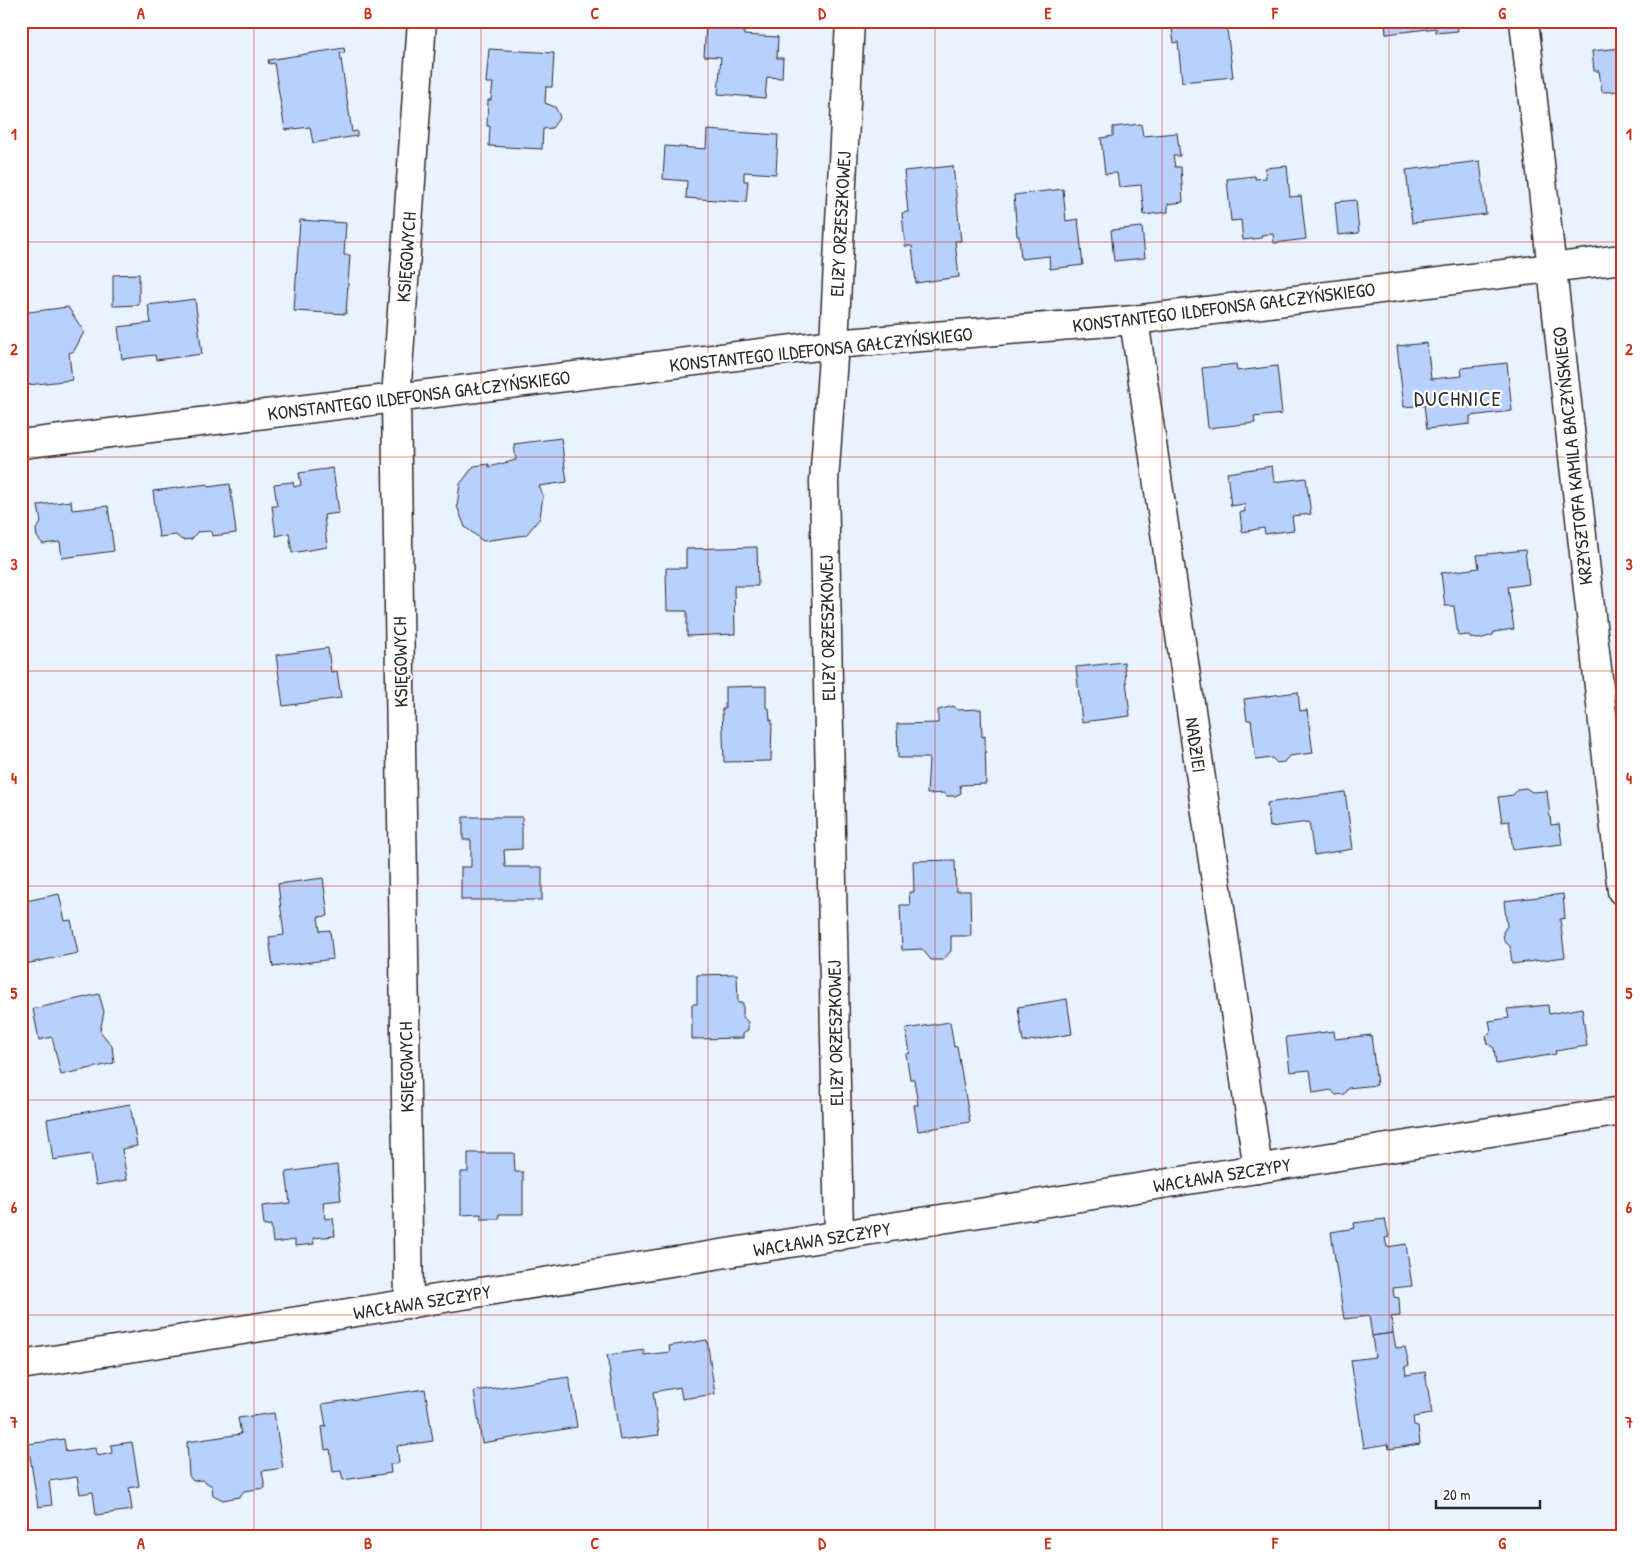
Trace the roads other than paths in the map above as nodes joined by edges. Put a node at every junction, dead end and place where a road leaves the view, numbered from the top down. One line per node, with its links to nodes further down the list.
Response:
1 (422, 21): 8 (street, KSIĘGOWYCH)
2 (850, 21): 7 (street, ELIZY ORZESZKOWEJ)
3 (1524, 21): 5 (street, KRZYSZTOFA KAMILA BACZYŃSKIEGO)
4 (1622, 259): 5 (street, KONSTANTEGO ILDEFONSA GAŁCZYŃSKIEGO)
5 (1551, 266): 6 (street, KONSTANTEGO ILDEFONSA GAŁCZYŃSKIEGO); 10 (street, KRZYSZTOFA KAMILA BACZYŃSKIEGO)
6 (1134, 320): 7 (street, KONSTANTEGO ILDEFONSA GAŁCZYŃSKIEGO); 12 (street, NADZIEI)
7 (834, 344): 8 (street, KONSTANTEGO ILDEFONSA GAŁCZYŃSKIEGO); 13 (street, ELIZY ORZESZKOWEJ)
8 (396, 398): 9 (street, KONSTANTEGO ILDEFONSA GAŁCZYŃSKIEGO); 14 (street, KSIĘGOWYCH)
9 (21, 444)
10 (1622, 891)
11 (1622, 1111): 12 (street, WACŁAWA SZCZYPY)
12 (1258, 1169): 13 (street, WACŁAWA SZCZYPY)
13 (840, 1236): 14 (street, WACŁAWA SZCZYPY)
14 (409, 1304): 15 (street, WACŁAWA SZCZYPY)
15 (21, 1365)

